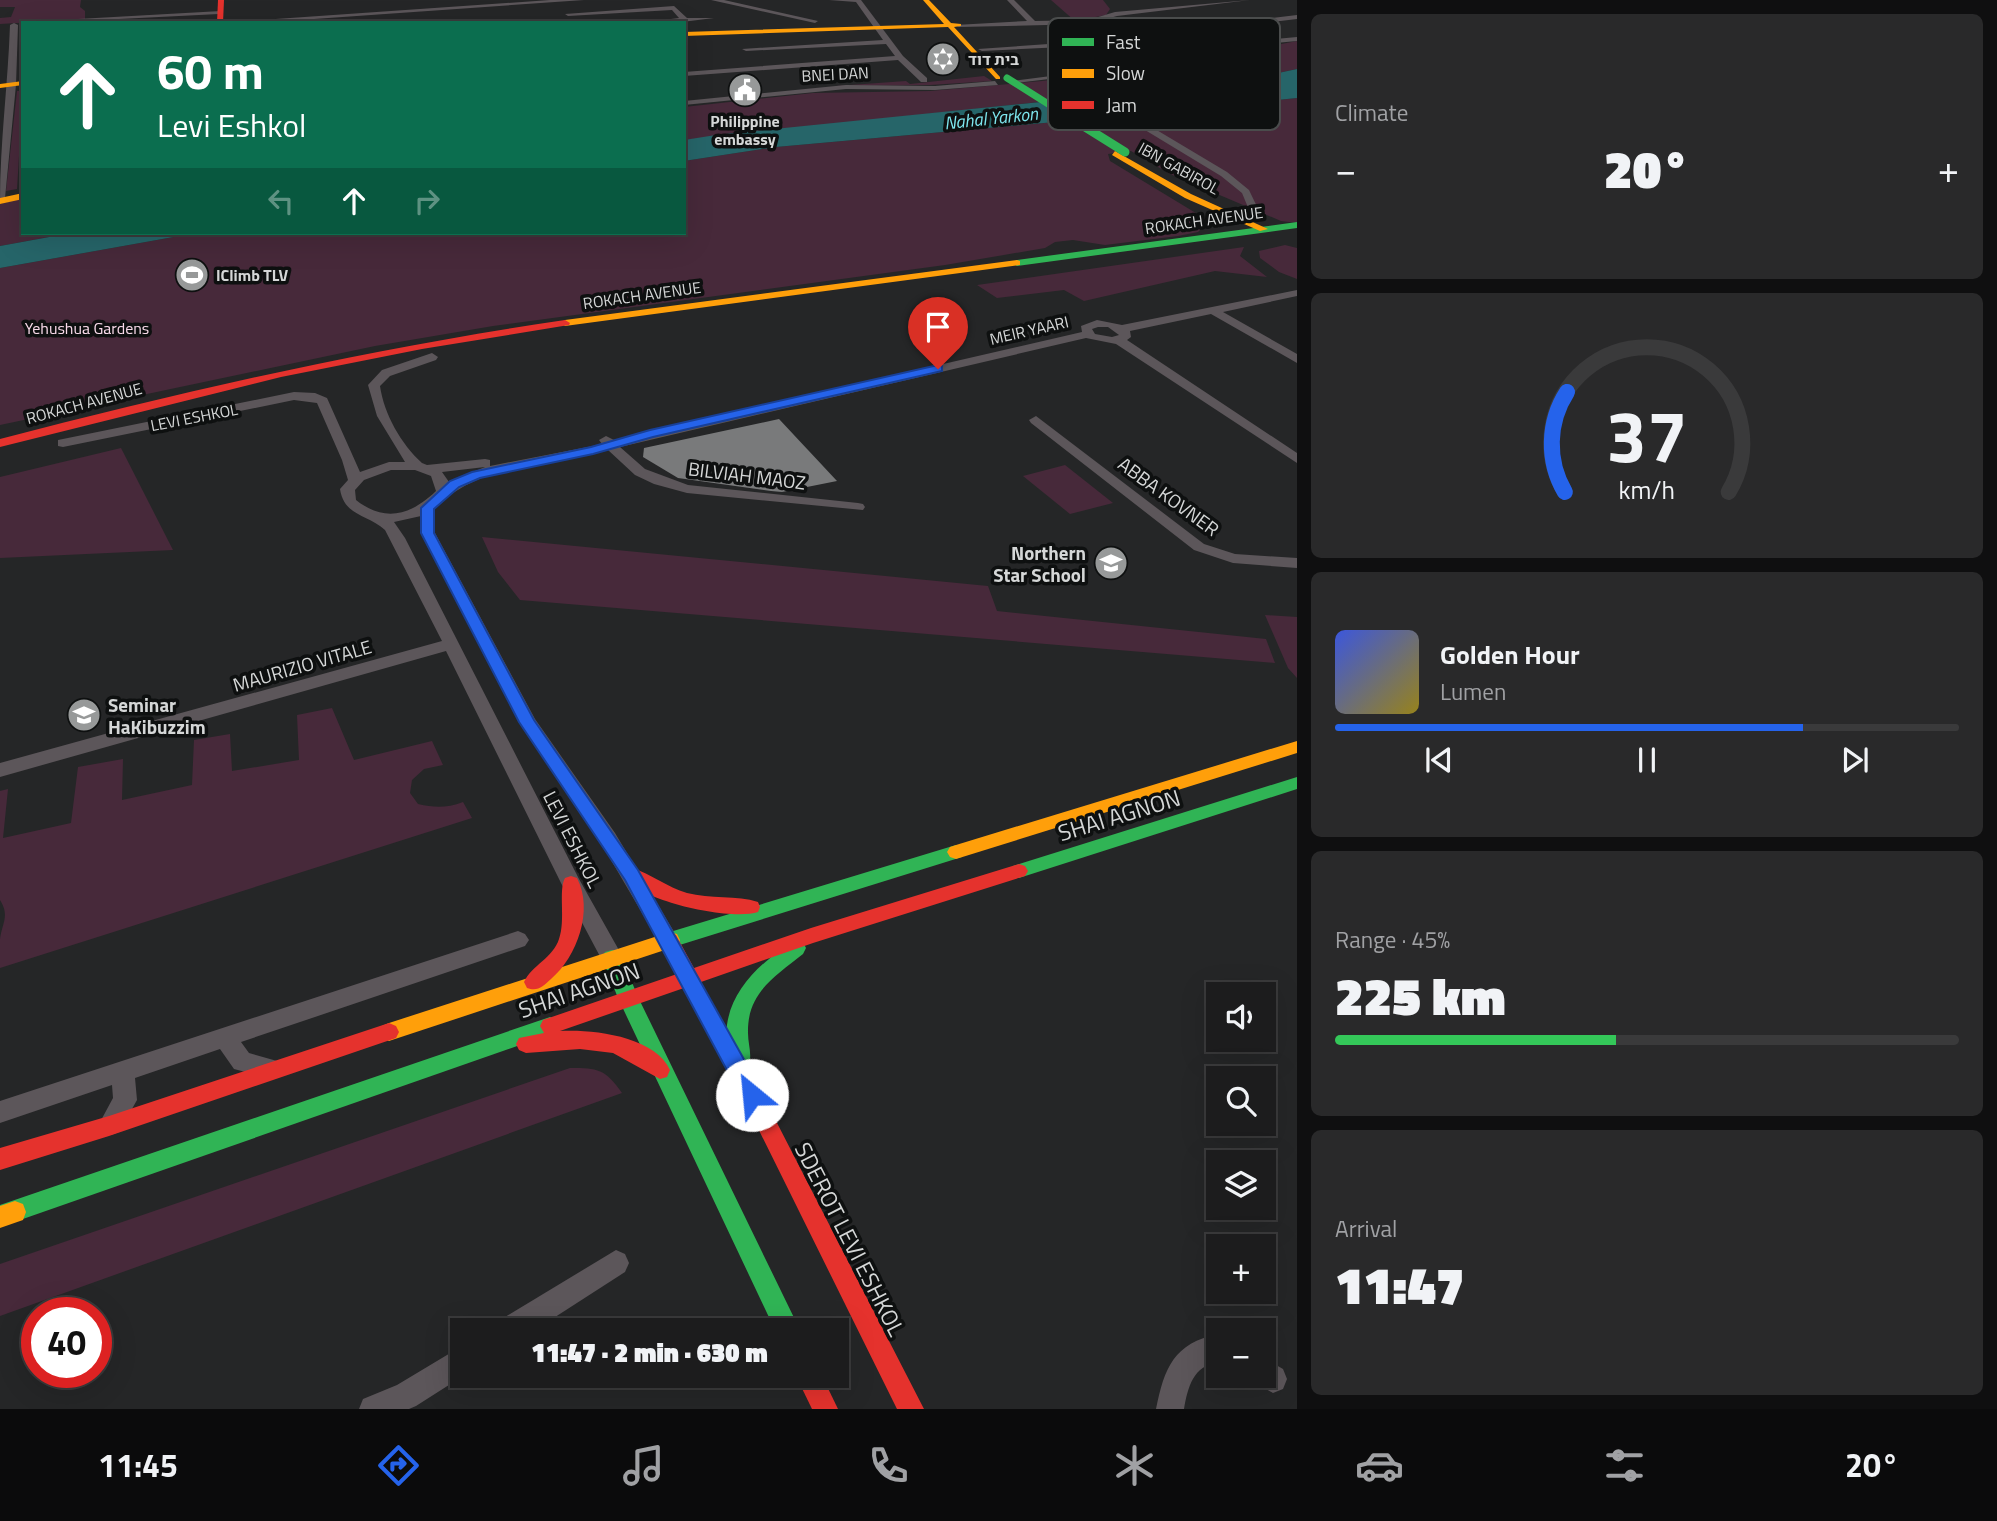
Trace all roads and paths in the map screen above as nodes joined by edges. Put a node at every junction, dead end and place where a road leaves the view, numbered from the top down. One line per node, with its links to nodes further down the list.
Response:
1 (237, 0): 26 (main road)
2 (408, 0): 15 (street)
3 (581, 0): 12 (street)
4 (714, 0): 35 (street)
5 (832, 0): 6 (street)
6 (858, 0): 36 (street)
7 (926, 0): 31 (main road, IBN GABIROL)
8 (938, 0): 31 (main road, IBN GABIROL)
9 (1010, 0): 32 (street)
10 (1182, 0): 14 (street)
11 (1247, 0): 14 (street)
12 (560, 1): 13 (street); 19 (street)
13 (480, 3): 15 (street); 18 (street)
14 (1191, 5): 17 (street)
15 (410, 10): 20 (street); 28 (street)
16 (220, 12): 24 (street)
17 (1113, 13): 22 (street); 23 (street)
18 (485, 14)
19 (568, 14): 29 (street); 30 (street)
20 (329, 16): 27 (street)
21 (711, 18): 38 (street)
22 (1094, 18)
23 (1119, 18)
24 (156, 19): 25 (street)
25 (99, 21)
26 (236, 21)
27 (252, 21)
28 (413, 21)
29 (572, 21)
30 (681, 21)
31 (949, 23): 32 (street); 36 (main road); 44 (main road, IBN GABIROL); 52 (main road, IBN GABIROL)
32 (1033, 23): 33 (street)
33 (1048, 23)
34 (18, 24): 37 (street); 53 (street)
35 (809, 25): 36 (main road); 40 (main road)
36 (876, 25): 41 (street)
37 (0, 26)
38 (686, 26)
39 (686, 27): 40 (main road)
40 (729, 32): 43 (street)
41 (888, 42): 43 (street); 46 (street)
42 (1048, 47): 44 (street)
43 (746, 49): 45 (street)
44 (982, 49): 52 (main road, IBN GABIROL)
45 (753, 55)
46 (900, 58): 48 (street); 51 (street)
47 (686, 63): 48 (street)
48 (695, 73): 49 (street)
49 (686, 74)
50 (1048, 78): 52 (street, BNEI DAN)
51 (924, 80)
52 (1001, 81): 54 (street, BNEI DAN); 55 (main road, IBN GABIROL, bridge)
53 (12, 84): 58 (street)
54 (686, 104)
55 (1048, 109)
56 (1082, 130): 59 (main road, IBN GABIROL, bridge)
57 (1150, 130): 62 (street)
58 (4, 135): 60 (street)
59 (1120, 153): 61 (main road, IBN GABIROL); 62 (main road, IBN GABIROL)
60 (6, 197)
61 (1205, 204): 63 (main road, IBN GABIROL); 65 (main road)
62 (1256, 215): 64 (main road, IBN GABIROL)
63 (1264, 230): 64 (main road, IBN GABIROL); 65 (main road, ROKACH AVENUE)
64 (1294, 234): 69 (main road, ROKACH AVENUE)
65 (1206, 238): 72 (main road, ROKACH AVENUE)
66 (1296, 293): 67 (street)
67 (1212, 310): 68 (street); 70 (street)
68 (1119, 334): 75 (street, MEIR YAARI); 80 (street)
69 (432, 357): 71 (main road, ROKACH AVENUE); 81 (street)
70 (1297, 359)
71 (371, 369): 76 (main road); 77 (main road, ROKACH AVENUE)
72 (165, 399): 74 (main road); 77 (main road, ROKACH AVENUE)
73 (1036, 420): 87 (street, ABBA KOVNER)
74 (0, 433)
75 (608, 442): 79 (street, MEIR YAARI); 84 (street, BILVIAH MAOZ)
76 (62, 443): 78 (main road); 82 (street, LEVI ESHKOL)
77 (0, 445)
78 (0, 457)
79 (539, 457): 81 (street, MEIR YAARI); 83 (street, MEIR YAARI)
80 (1297, 459)
81 (422, 467): 82 (street, MEIR YAARI); 83 (street)
82 (355, 480): 86 (street, LEVI ESHKOL)
83 (443, 492): 85 (street, MEIR YAARI)
84 (858, 506)
85 (428, 508): 86 (street); 92 (street, LEVI ESHKOL)
86 (379, 517): 88 (street, LEVI ESHKOL)
87 (1297, 563)
88 (452, 644): 90 (street, MAURIZIO VITALE); 93 (street, LEVI ESHKOL)
89 (1297, 747): 94 (main road, SHAI AGNON)
90 (0, 770)
91 (1297, 783): 95 (main road, SHAI AGNON)
92 (632, 875): 94 (main road); 97 (street, LEVI ESHKOL)
93 (571, 883): 98 (street, LEVI ESHKOL); 100 (main road)
94 (784, 906): 97 (main road, SHAI AGNON)
95 (811, 936): 99 (main road, SHAI AGNON); 107 (main road)
96 (518, 940): 102 (street)
97 (669, 941): 98 (main road, SHAI AGNON); 99 (main road, SDEROT LEVI ESHKOL)
98 (612, 958): 100 (main road, SHAI AGNON); 101 (main road)
99 (689, 977): 101 (main road, SHAI AGNON); 107 (main road, SDEROT LEVI ESHKOL)
100 (523, 988): 104 (main road, SHAI AGNON)
101 (628, 998): 103 (main road, SHAI AGNON); 106 (main road)
102 (225, 1038): 104 (street); 105 (street)
103 (472, 1051): 106 (main road); 111 (main road, SHAI AGNON)
104 (286, 1067): 109 (main road, SHAI AGNON)
105 (123, 1073): 108 (street); 109 (street)
106 (667, 1079): 114 (main road)
107 (752, 1095): 120 (main road, SDEROT LEVI ESHKOL)
108 (0, 1112)
109 (109, 1126): 110 (main road, SHAI AGNON)
110 (0, 1159)
111 (5, 1215)
112 (616, 1263): 113 (street)
113 (529, 1318)
114 (782, 1318)
115 (1206, 1349): 121 (street)
116 (450, 1368): 118 (street)
117 (815, 1388): 119 (main road)
118 (373, 1409)
119 (825, 1409)
120 (911, 1409)
121 (1170, 1409)

